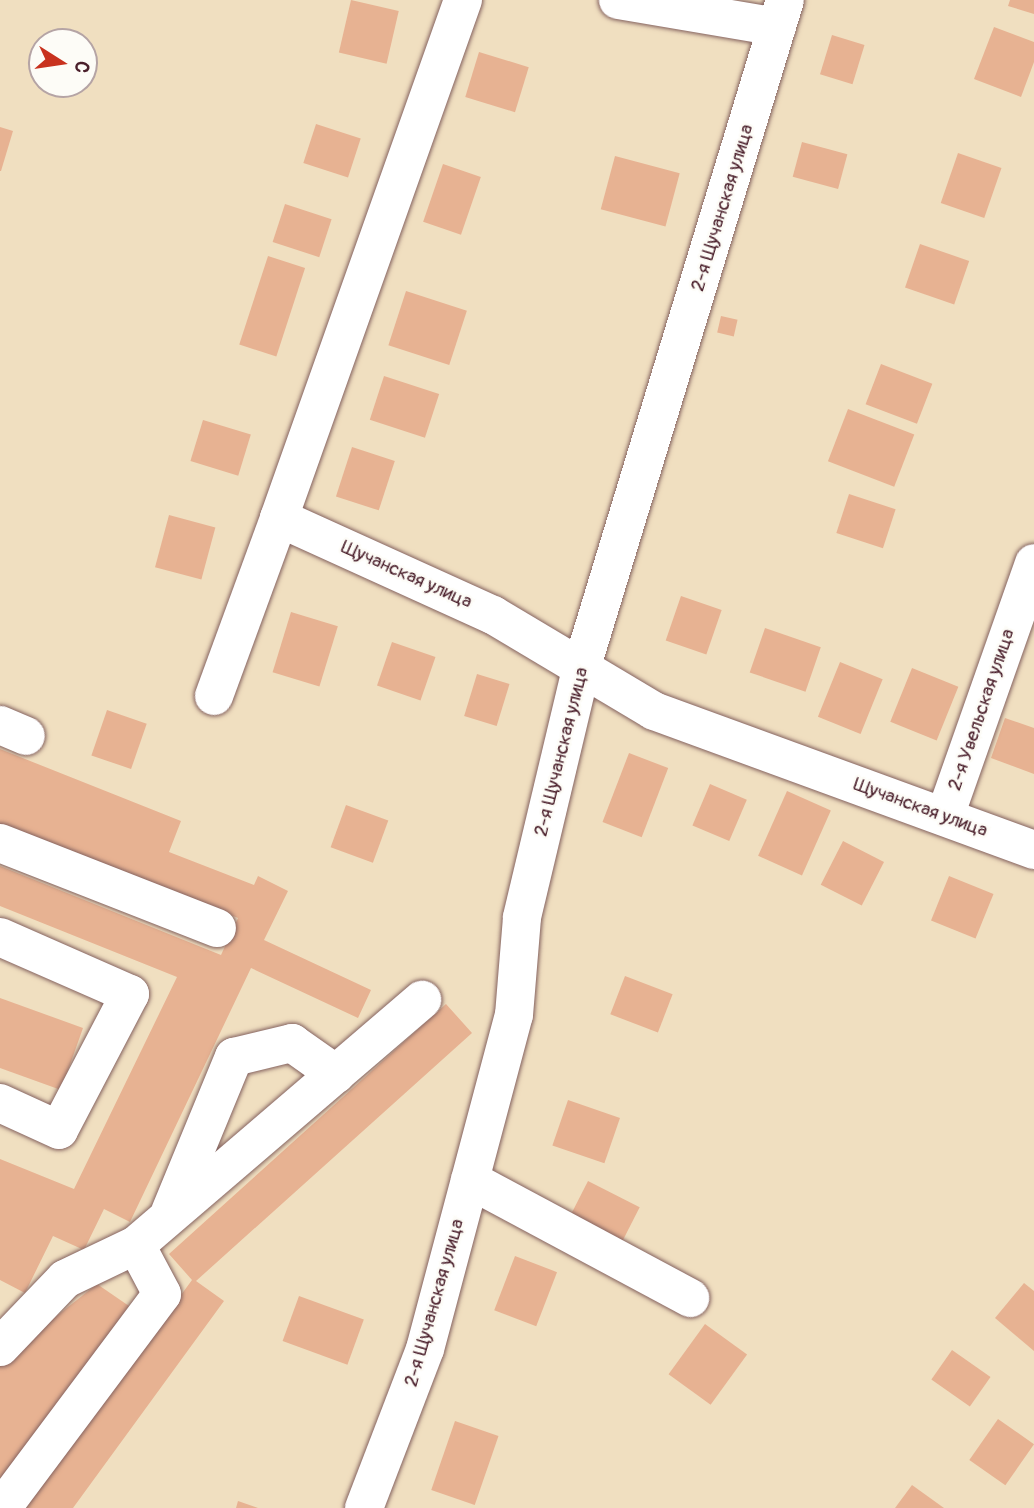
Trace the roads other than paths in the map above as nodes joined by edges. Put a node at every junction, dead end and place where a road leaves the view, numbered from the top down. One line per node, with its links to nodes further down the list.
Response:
1 (463, 0): 4 (street)
2 (618, 0): 3 (street)
3 (781, 13): 6 (street, 2-я Щучанская улица)
4 (279, 518): 6 (street, Щучанская улица); 7 (street)
5 (1034, 564): 8 (street, 2-я Увельская улица)
6 (582, 666): 8 (street, Щучанская улица); 16 (street, 2-я Щучанская улица)
7 (214, 696)
8 (945, 816): 10 (street, Щучанская улица)
9 (0, 843): 11 (street)
10 (1034, 850)
11 (217, 928)
12 (0, 937): 15 (street)
13 (422, 1000): 14 (street)
14 (336, 1074): 17 (street); 17 (street)
15 (0, 1104)
16 (470, 1180): 19 (street); 22 (street, 2-я Щучанская улица)
17 (167, 1220): 18 (street)
18 (136, 1245): 20 (street); 21 (street)
19 (690, 1298)
20 (0, 1347)
21 (2, 1508)
22 (364, 1508)

